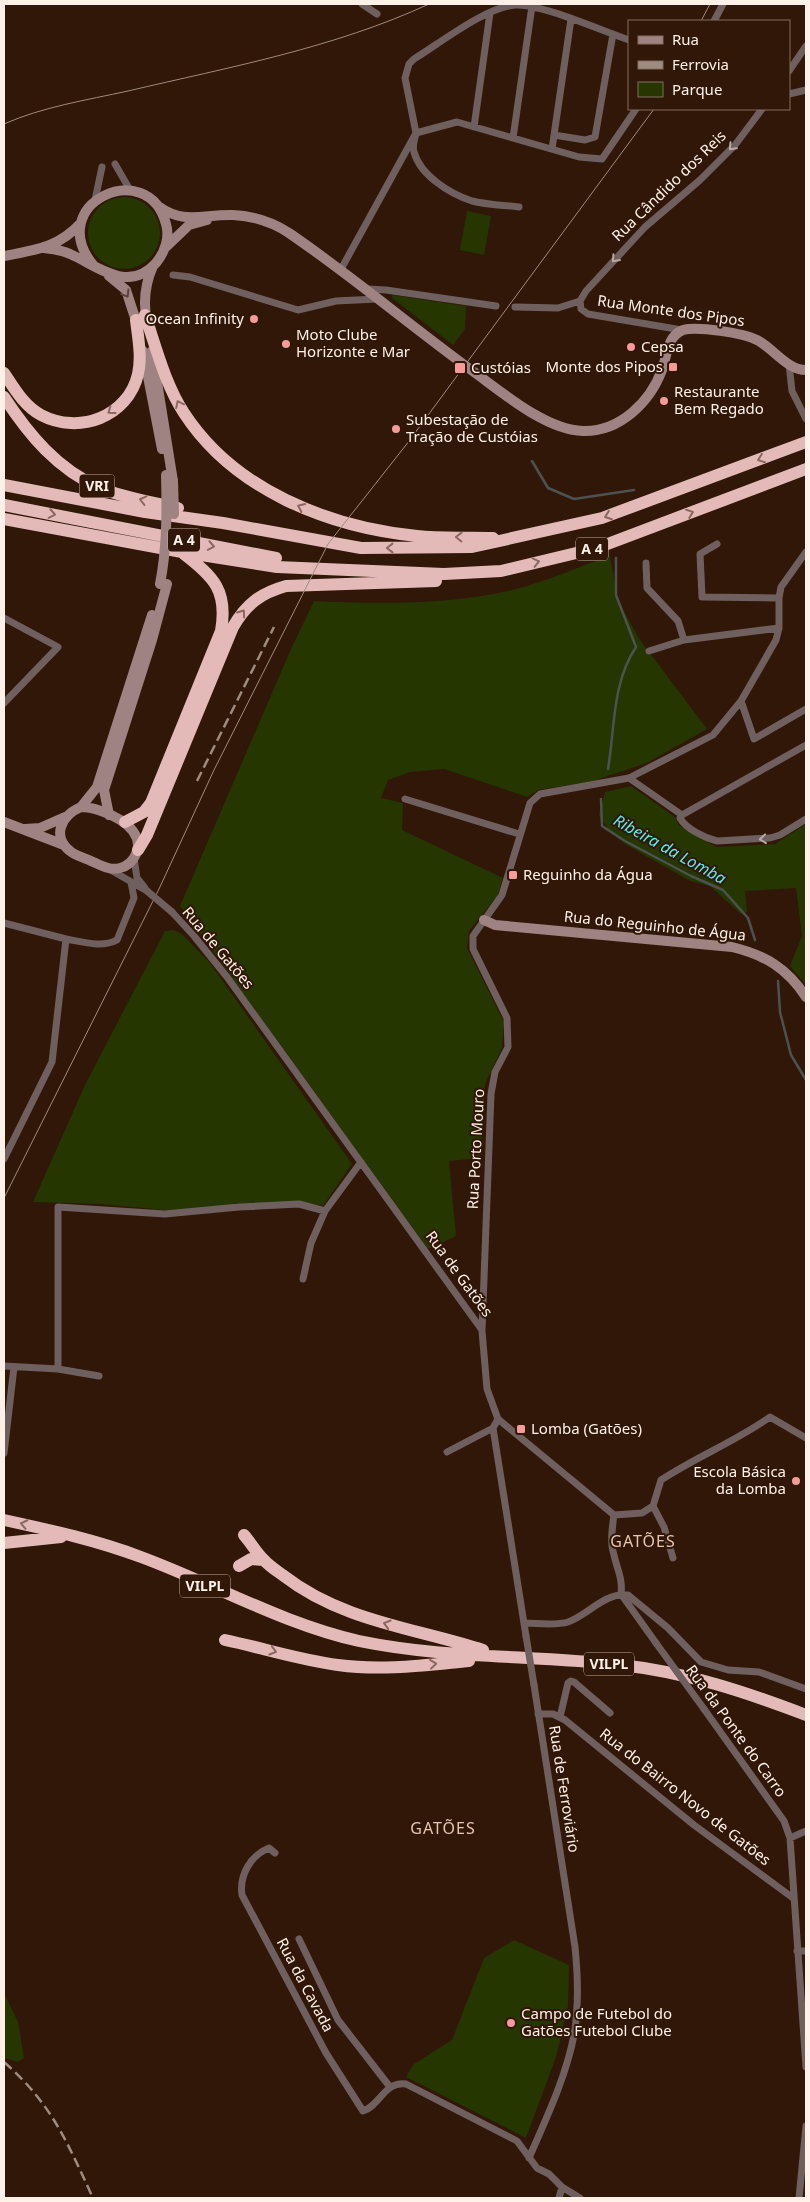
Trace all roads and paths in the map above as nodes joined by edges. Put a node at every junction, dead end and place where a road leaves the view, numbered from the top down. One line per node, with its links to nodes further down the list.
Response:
1 (362, 4): 5 (street)
2 (723, 4): 7 (street)
3 (532, 6): 4 (street); 6 (street); 19 (street)
4 (490, 13): 16 (street); 17 (street)
5 (377, 14)
6 (571, 20): 8 (street); 18 (street)
7 (715, 20)
8 (613, 34): 9 (street); 18 (street)
9 (628, 40)
10 (806, 46): 11 (street)
11 (790, 70)
12 (806, 90): 13 (street)
13 (790, 94)
14 (635, 110): 20 (street)
15 (761, 110): 39 (street, Rua Cândido dos Reis, one-way to 39)
16 (474, 127): 17 (street); 19 (street)
17 (416, 132): 26 (street); 34 (street)
18 (554, 135): 20 (street)
19 (513, 138): 20 (street)
20 (552, 149)
21 (115, 164): 23 (street)
22 (102, 167): 24 (street)
23 (130, 190): 24 (main road); 25 (main road)
24 (95, 200): 28 (main road)
25 (158, 206): 27 (main road); 30 (main road)
26 (519, 207)
27 (233, 215): 30 (main road); 34 (main road)
28 (81, 223): 29 (main road); 32 (main road)
29 (44, 248): 31 (main road); 32 (main road)
30 (163, 252): 33 (main road)
31 (4, 256)
32 (94, 266): 35 (main road)
33 (154, 266): 35 (main road); 42 (main road)
34 (340, 271): 37 (main road)
35 (106, 274): 42 (main road, one-way to 42)
36 (173, 275): 38 (street)
37 (364, 289): 38 (main road); 40 (street)
38 (377, 299): 43 (main road)
39 (580, 301): 41 (street); 43 (street, Rua Monte dos Pipos)
40 (496, 306)
41 (515, 307)
42 (141, 317): 47 (highway, one-way to 47); 56 (highway, one-way to 42); 63 (main road, bridge)
43 (684, 330): 45 (main road, Rua Monte dos Pipos)
44 (806, 362): 45 (main road)
45 (789, 364): 46 (main road); 49 (street)
46 (806, 370)
47 (4, 373)
48 (4, 397): 55 (highway, VRI, one-way to 48)
49 (805, 416)
50 (806, 442): 56 (highway, A 4, one-way to 56)
51 (806, 469): 62 (highway, A 4, one-way to 51)
52 (4, 485): 55 (highway, A 4)
53 (4, 505): 61 (highway, A 4, one-way to 61)
54 (4, 521): 58 (highway)
55 (223, 523): 56 (highway, A 4, one-way to 55)
56 (508, 538)
57 (717, 544): 64 (street)
58 (182, 552): 61 (highway); 81 (highway)
59 (806, 552): 64 (street, Rua Porto Mouro)
60 (646, 563): 67 (street)
61 (366, 571): 62 (highway, A 4)
62 (501, 571): 85 (highway, one-way to 62)
63 (163, 584): 75 (main road); 76 (main road)
64 (779, 598): 66 (street, Rua Porto Mouro)
65 (4, 618): 70 (street)
66 (779, 628): 67 (street); 69 (street, Rua Porto Mouro)
67 (684, 640): 68 (street)
68 (649, 651)
69 (741, 701): 71 (street); 73 (street, Rua Porto Mouro)
70 (4, 703)
71 (806, 709)
72 (806, 745): 77 (street)
73 (629, 778): 77 (street); 83 (street, Rua Porto Mouro)
74 (406, 799): 83 (street)
75 (81, 807): 76 (main road); 78 (main road)
76 (109, 815): 81 (main road)
77 (682, 815): 79 (street, one-way to 77)
78 (65, 817): 82 (main road); 84 (main road)
79 (806, 819)
80 (4, 822): 82 (main road)
81 (125, 822): 85 (main road)
82 (20, 829): 84 (main road)
83 (519, 834): 89 (street, Rua Porto Mouro)
84 (64, 845): 86 (main road)
85 (136, 854): 86 (main road); 88 (street, Rua de Gatões)
86 (108, 869): 87 (street, Rua de Gatões)
87 (131, 882): 88 (street, Rua de Gatões); 91 (street)
88 (147, 891): 94 (street, Rua de Gatões, bridge)
89 (484, 920): 92 (main road, Rua do Reguinho de Água); 97 (street, Rua Porto Mouro)
90 (4, 923): 91 (street)
91 (66, 940): 93 (street)
92 (806, 997)
93 (4, 1159)
94 (361, 1162): 95 (street); 97 (street, Rua de Gatões)
95 (325, 1212): 96 (street); 100 (street)
96 (303, 1279)
97 (482, 1330): 102 (street, Rua de Gatões)
98 (4, 1366): 99 (street)
99 (14, 1367): 100 (street); 106 (street)
100 (58, 1369): 101 (street)
101 (99, 1376)
102 (498, 1419): 103 (street); 108 (street)
103 (493, 1428): 105 (street); 116 (street, Rua de Ferroviário)
104 (806, 1438): 107 (street)
105 (447, 1452)
106 (4, 1454)
107 (653, 1506): 108 (street); 112 (street)
108 (614, 1515): 115 (street)
109 (4, 1520): 118 (highway, VILPL, one-way to 109)
110 (244, 1535): 113 (highway)
111 (4, 1543): 118 (highway, VILPL)
112 (673, 1558)
113 (264, 1560): 114 (highway); 119 (highway, one-way to 113)
114 (239, 1566)
115 (621, 1594): 116 (street); 120 (street); 126 (street, Rua da Ponte do Carro, bridge)
116 (524, 1623): 122 (street, Rua de Ferroviário, bridge)
117 (225, 1640): 119 (highway, one-way to 119)
118 (404, 1649): 119 (highway, VILPL)
119 (501, 1657): 123 (highway, VILPL)
120 (806, 1689)
121 (610, 1713): 124 (street, Rua do Bairro Novo de Gatões)
122 (538, 1714): 124 (street); 136 (street, Rua de Ferroviário)
123 (806, 1715)
124 (560, 1717): 128 (street, Rua do Bairro Novo de Gatões)
125 (806, 1832): 126 (street)
126 (790, 1838): 128 (street, Rua da Ponte do Carro)
127 (275, 1853): 134 (street, Rua da Cavada)
128 (793, 1898): 131 (street, Rua da Ponte do Carro)
129 (299, 1938): 134 (street)
130 (806, 1950): 131 (street)
131 (797, 1951): 132 (street, Rua da Ponte do Carro)
132 (804, 2021): 133 (street, Rua da Ponte do Carro)
133 (806, 2067)
134 (390, 2087): 136 (street)
135 (806, 2126): 140 (street)
136 (529, 2158): 137 (street)
137 (562, 2187): 138 (street); 139 (street)
138 (559, 2198)
139 (580, 2198)
140 (799, 2198)

